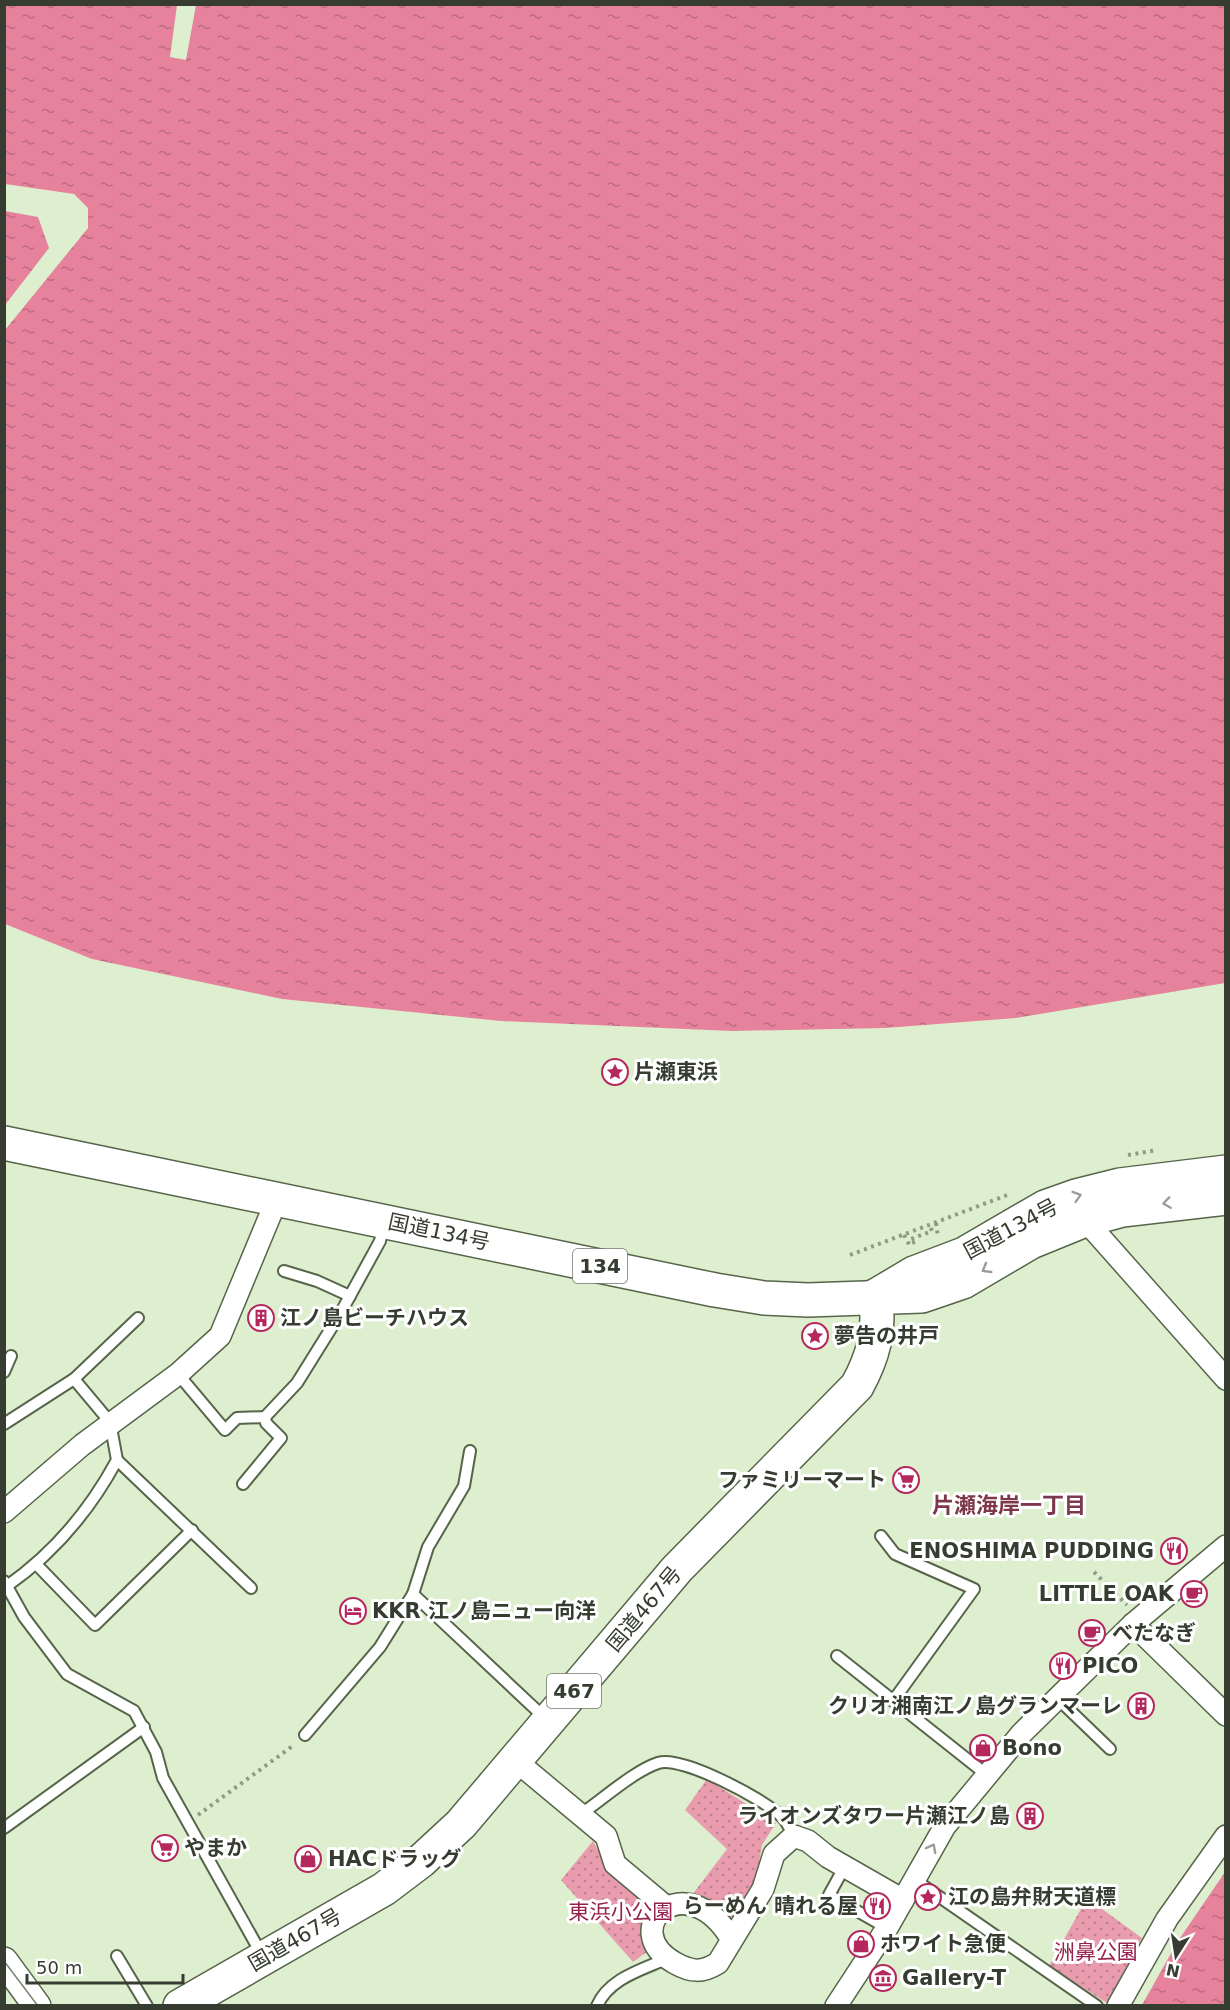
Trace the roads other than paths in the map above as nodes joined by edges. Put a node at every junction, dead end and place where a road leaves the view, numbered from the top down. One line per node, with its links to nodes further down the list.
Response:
1 (4, 1143): 4 (highway, 国道134号 / 134)
2 (1226, 1172): 9 (highway, 国道134号 / 134, one-way to 2)
3 (1226, 1198): 5 (highway, 国道134号 / 134, one-way to 5)
4 (277, 1199): 6 (highway, 国道134号 / 134); 13 (street)
5 (1085, 1220): 9 (highway, 国道134号 / 134, one-way to 9); 15 (street)
6 (385, 1221): 8 (lane); 9 (highway, 国道134号 / 134)
7 (284, 1271): 8 (lane)
8 (350, 1296): 16 (lane)
9 (875, 1296): 35 (highway, 国道467号 / 467)
10 (138, 1318): 14 (lane)
11 (11, 1356): 12 (lane)
12 (4, 1372)
13 (178, 1374): 16 (lane); 17 (street)
14 (75, 1379): 17 (lane); 18 (lane)
15 (1226, 1379)
16 (265, 1417): 21 (lane)
17 (110, 1422): 20 (lane); 22 (street)
18 (4, 1424)
19 (470, 1451): 29 (lane)
20 (117, 1460): 23 (lane); 26 (lane)
21 (243, 1484)
22 (4, 1512)
23 (192, 1530): 26 (lane); 28 (lane)
24 (881, 1536): 33 (lane)
25 (1226, 1546): 30 (street)
26 (37, 1565): 27 (lane)
27 (6, 1584): 36 (lane)
28 (251, 1588)
29 (413, 1594): 35 (lane); 37 (lane)
30 (1137, 1621): 32 (street); 34 (street)
31 (837, 1656): 33 (lane)
32 (1057, 1698): 38 (lane); 40 (street)
33 (893, 1701): 40 (lane)
34 (1226, 1715)
35 (549, 1722): 39 (highway, 国道467号 / 467)
36 (144, 1727): 42 (lane); 52 (lane)
37 (305, 1735)
38 (1110, 1749)
39 (516, 1761): 41 (street); 52 (highway, 国道467号 / 467)
40 (987, 1775): 46 (street, one-way to 40)
41 (582, 1814): 43 (lane); 48 (street)
42 (4, 1828)
43 (794, 1836): 45 (street); 50 (street)
44 (1226, 1836): 61 (street)
45 (845, 1866): 47 (street); 49 (lane)
46 (915, 1880): 47 (street); 60 (lane)
47 (903, 1900): 49 (street)
48 (665, 1906): 50 (street); 53 (street)
49 (887, 1928): 59 (street)
50 (732, 1940): 53 (street)
51 (117, 1956): 56 (lane)
52 (264, 1958): 57 (highway, 国道467号 / 467)
53 (668, 1959): 58 (lane)
54 (4, 1961): 55 (street)
55 (37, 2006)
56 (147, 2006)
57 (180, 2006)
58 (597, 2006)
59 (836, 2006)
60 (1096, 2006)
61 (1118, 2006)

